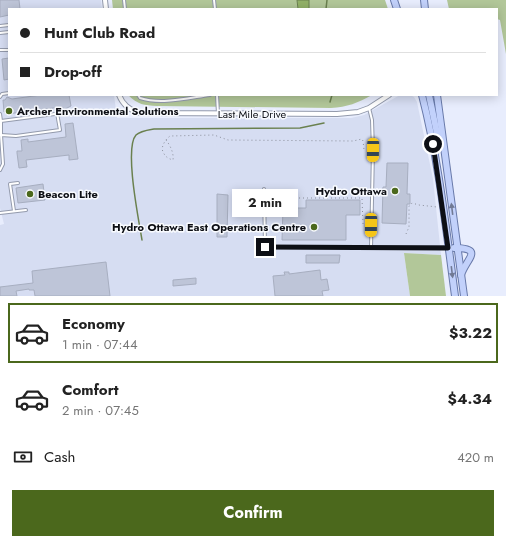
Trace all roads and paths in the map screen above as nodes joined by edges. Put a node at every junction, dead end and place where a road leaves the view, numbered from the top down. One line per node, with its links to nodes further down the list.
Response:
1 (119, 96): 13 (street, Last Mile Drive)
2 (139, 96): 3 (lane)
3 (203, 96)
4 (217, 96): 13 (lane)
5 (387, 96): 9 (street, Last Mile Drive)
6 (422, 96): 30 (main road)
7 (429, 96): 20 (main road)
8 (437, 96): 20 (main road)
9 (369, 108): 13 (street, Last Mile Drive); 27 (lane)
10 (70, 112): 11 (lane)
11 (57, 113): 14 (lane); 15 (lane)
12 (0, 114): 14 (lane)
13 (218, 114)
14 (1, 121): 15 (lane)
15 (1, 135): 18 (lane)
16 (166, 140): 16 (path); 17 (path)
17 (364, 150)
18 (0, 170)
19 (18, 183): 25 (lane)
20 (448, 186): 31 (main road, one-way to 20)
21 (264, 189): 22 (lane)
22 (264, 198): 27 (path); 29 (lane)
23 (437, 207): 28 (path)
24 (26, 210): 25 (lane)
25 (14, 211): 26 (lane)
26 (0, 213)
27 (371, 225): 29 (lane)
28 (406, 234)
29 (371, 248): 30 (lane)
30 (448, 248): 31 (main road); 33 (main road, one-way to 33)
31 (457, 248): 32 (main road); 32 (main road)
32 (461, 276): 34 (main road)
33 (455, 296)
34 (464, 296)

